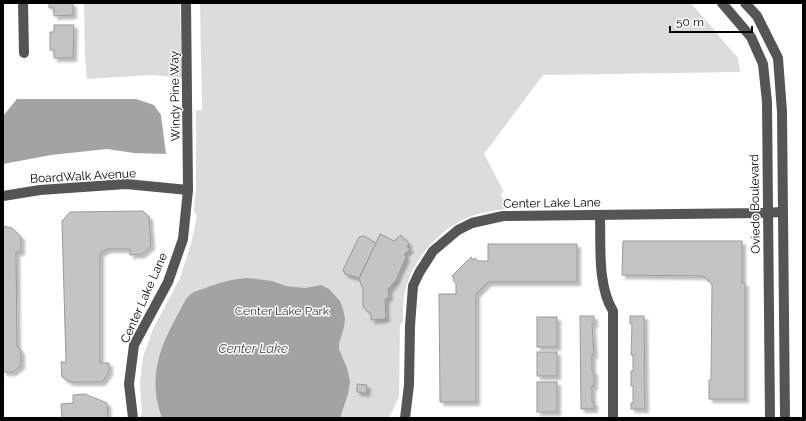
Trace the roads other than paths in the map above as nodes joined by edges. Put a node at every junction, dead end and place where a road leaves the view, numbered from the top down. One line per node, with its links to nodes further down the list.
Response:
1 (23, 3): 5 (street)
2 (186, 3): 6 (street, Windy Pine Way)
3 (722, 3): 8 (street, Oviedo Boulevard)
4 (745, 3): 9 (street)
5 (24, 53)
6 (188, 190): 7 (street, BoardWalk Avenue); 11 (street, Center Lake Lane)
7 (3, 196)
8 (768, 212): 9 (street, Center Lake Lane); 10 (street, Center Lake Lane); 14 (street, Oviedo Boulevard)
9 (782, 212): 15 (street)
10 (600, 215): 12 (street, Center Lake Lane); 13 (street)
11 (133, 418)
12 (405, 418)
13 (613, 418)
14 (770, 418)
15 (785, 418)

